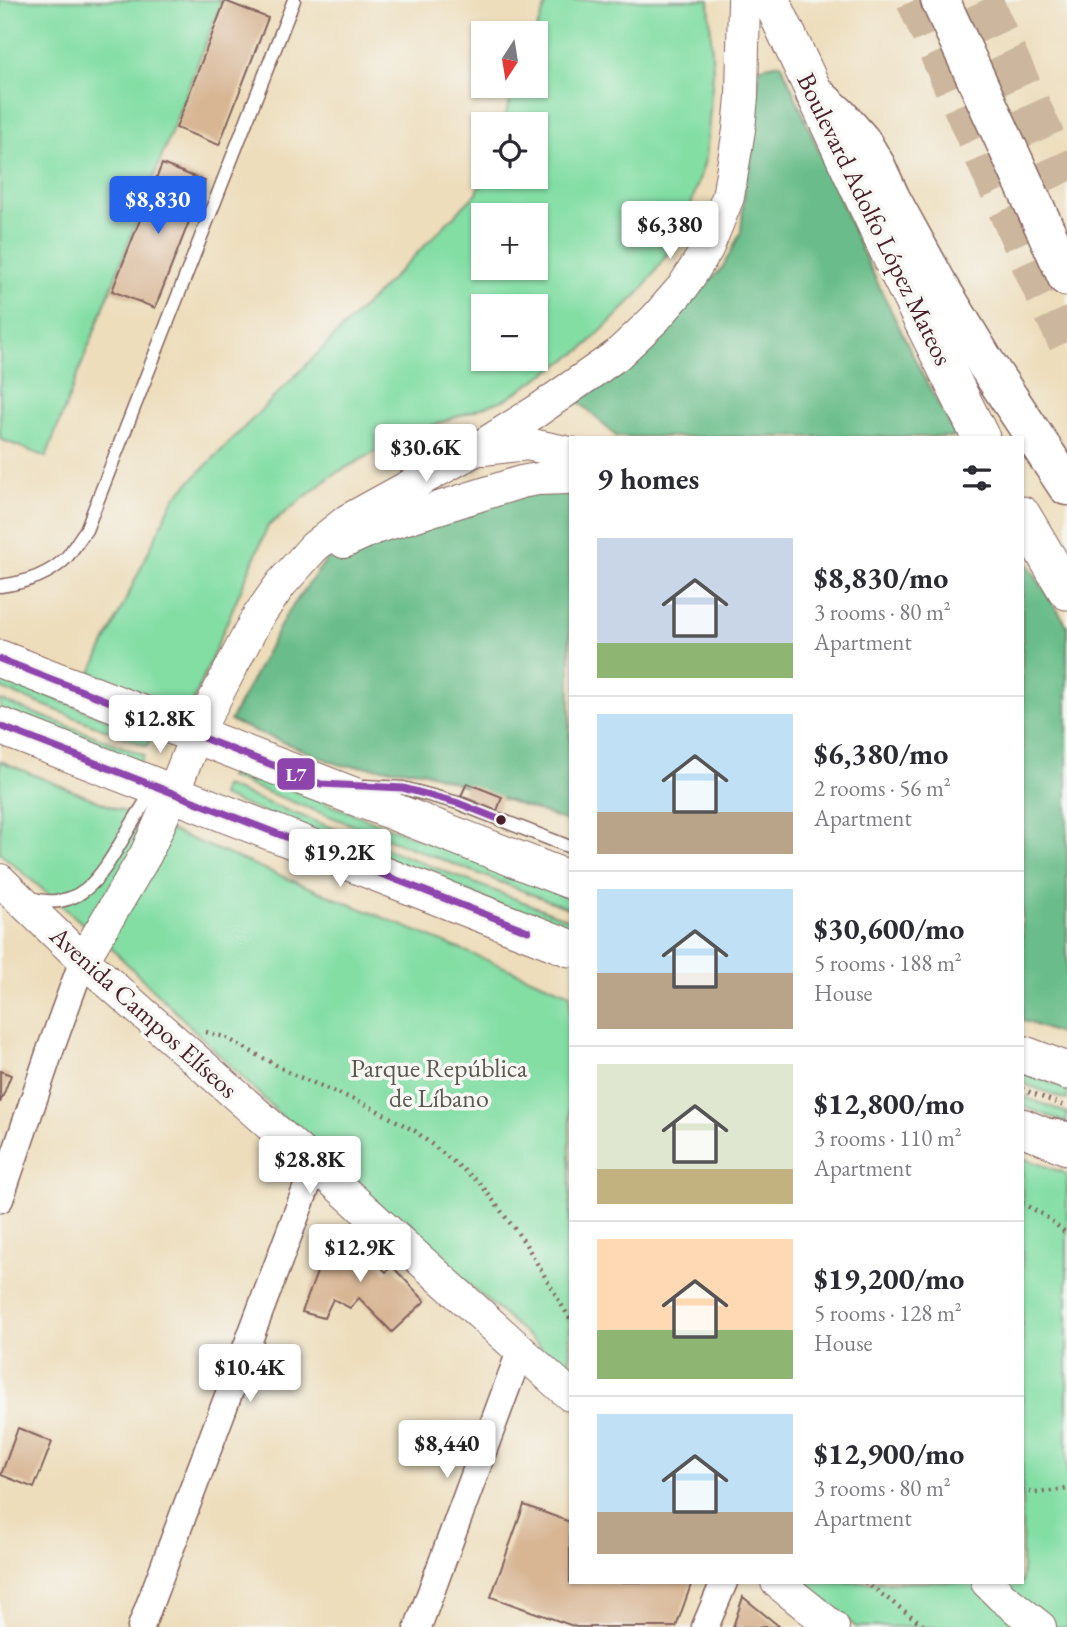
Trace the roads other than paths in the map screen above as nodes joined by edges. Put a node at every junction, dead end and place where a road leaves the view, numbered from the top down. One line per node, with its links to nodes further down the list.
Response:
1 (294, 0): 16 (lane)
2 (744, 0): 10 (street)
3 (771, 0): 6 (main road, Boulevard Adolfo López Mateos)
4 (940, 0): 8 (highway)
5 (969, 0): 7 (highway)
6 (815, 94): 9 (main road, Boulevard Adolfo López Mateos); 13 (highway)
7 (1067, 213)
8 (1067, 276)
9 (980, 436)
10 (475, 450): 11 (street); 15 (street)
11 (569, 453)
12 (569, 478): 15 (street)
13 (1067, 486)
14 (1024, 518): 17 (main road)
15 (299, 565): 19 (street)
16 (0, 586)
17 (1067, 591)
18 (0, 659): 19 (main road)
19 (196, 735): 21 (main road); 22 (street)
20 (9, 737): 22 (main road)
21 (321, 784): 23 (lane); 24 (main road)
22 (164, 790): 25 (lane); 26 (main road); 27 (street)
23 (569, 847)
24 (569, 880)
25 (3, 883): 27 (street, Avenida Campos Elíseos)
26 (569, 948)
27 (83, 960): 30 (street, Avenida Campos Elíseos); 31 (street)
28 (1024, 1055): 29 (main road)
29 (1067, 1071)
30 (315, 1165): 32 (street, Avenida Campos Elíseos); 37 (street)
31 (0, 1199)
32 (521, 1349): 33 (street, Avenida Campos Elíseos); 38 (street)
33 (569, 1394)
34 (723, 1584): 39 (street)
35 (779, 1584): 40 (street)
36 (989, 1584): 41 (street)
37 (141, 1627)
38 (418, 1627)
39 (705, 1627)
40 (833, 1627)
41 (1040, 1627)

